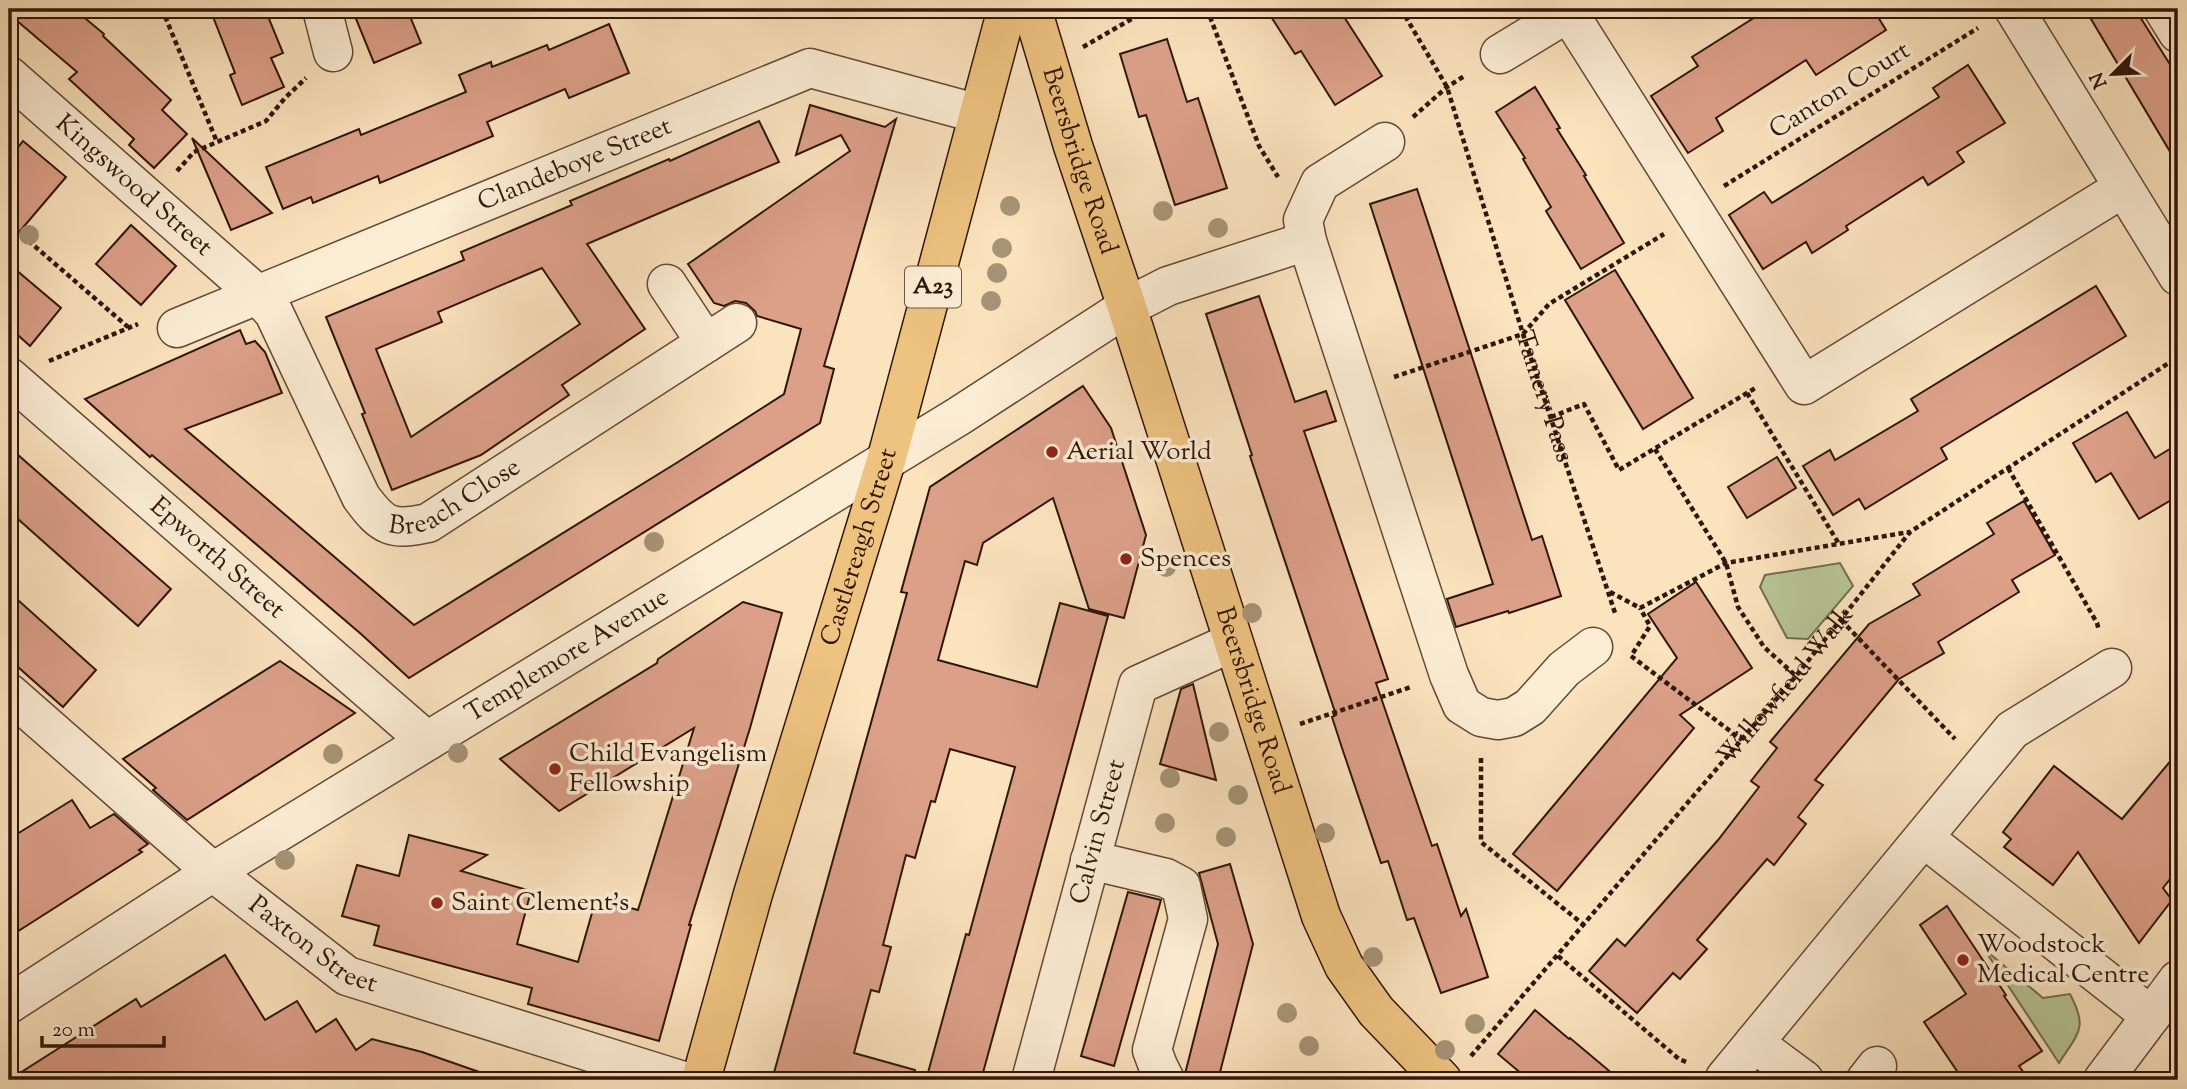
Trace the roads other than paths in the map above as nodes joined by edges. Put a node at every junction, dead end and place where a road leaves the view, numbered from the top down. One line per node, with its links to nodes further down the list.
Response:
1 (322, 9): 8 (street)
2 (1007, 9): 11 (main road, Castlereagh Street / A23)
3 (1032, 9): 18 (main road, Beersbridge Road)
4 (2163, 9): 7 (street)
5 (1571, 10): 9 (street); 13 (street)
6 (1999, 16): 13 (street)
7 (2178, 33)
8 (333, 52)
9 (1500, 54)
10 (9, 76): 17 (street, Kingswood Street)
11 (979, 114): 17 (street, Clandeboye Street); 21 (main road, Castlereagh Street / A23)
12 (1385, 142): 14 (street)
13 (2123, 188): 15 (street)
14 (1305, 231): 18 (street, Templemore Avenue); 22 (street)
15 (2178, 276)
16 (667, 284): 17 (street, Breach Close)
17 (258, 296): 19 (street, Clandeboye Street)
18 (1127, 307): 21 (street, Templemore Avenue); 23 (main road, Beersbridge Road)
19 (177, 328)
20 (9, 377): 26 (street, Epworth Street)
21 (886, 461): 26 (street, Templemore Avenue); 37 (main road, Castlereagh Street / A23)
22 (1612, 639)
23 (1233, 642): 28 (street, Calvin Street); 34 (main road, Beersbridge Road)
24 (2112, 668): 27 (street)
25 (9, 693): 29 (street, Paxton Street)
26 (427, 741): 29 (street, Templemore Avenue)
27 (1924, 838): 32 (street); 33 (street)
28 (1090, 860): 38 (street, Calvin Street); 39 (street)
29 (214, 872): 31 (street, Templemore Avenue); 36 (street, Paxton Street)
30 (2178, 980): 32 (street)
31 (9, 1004)
32 (2151, 1016): 41 (street)
33 (1754, 1043): 35 (street); 40 (street)
34 (1455, 1070)
35 (1725, 1078)
36 (680, 1080)
37 (701, 1080)
38 (1031, 1080)
39 (1165, 1080)
40 (1804, 1080)
41 (2103, 1080)

